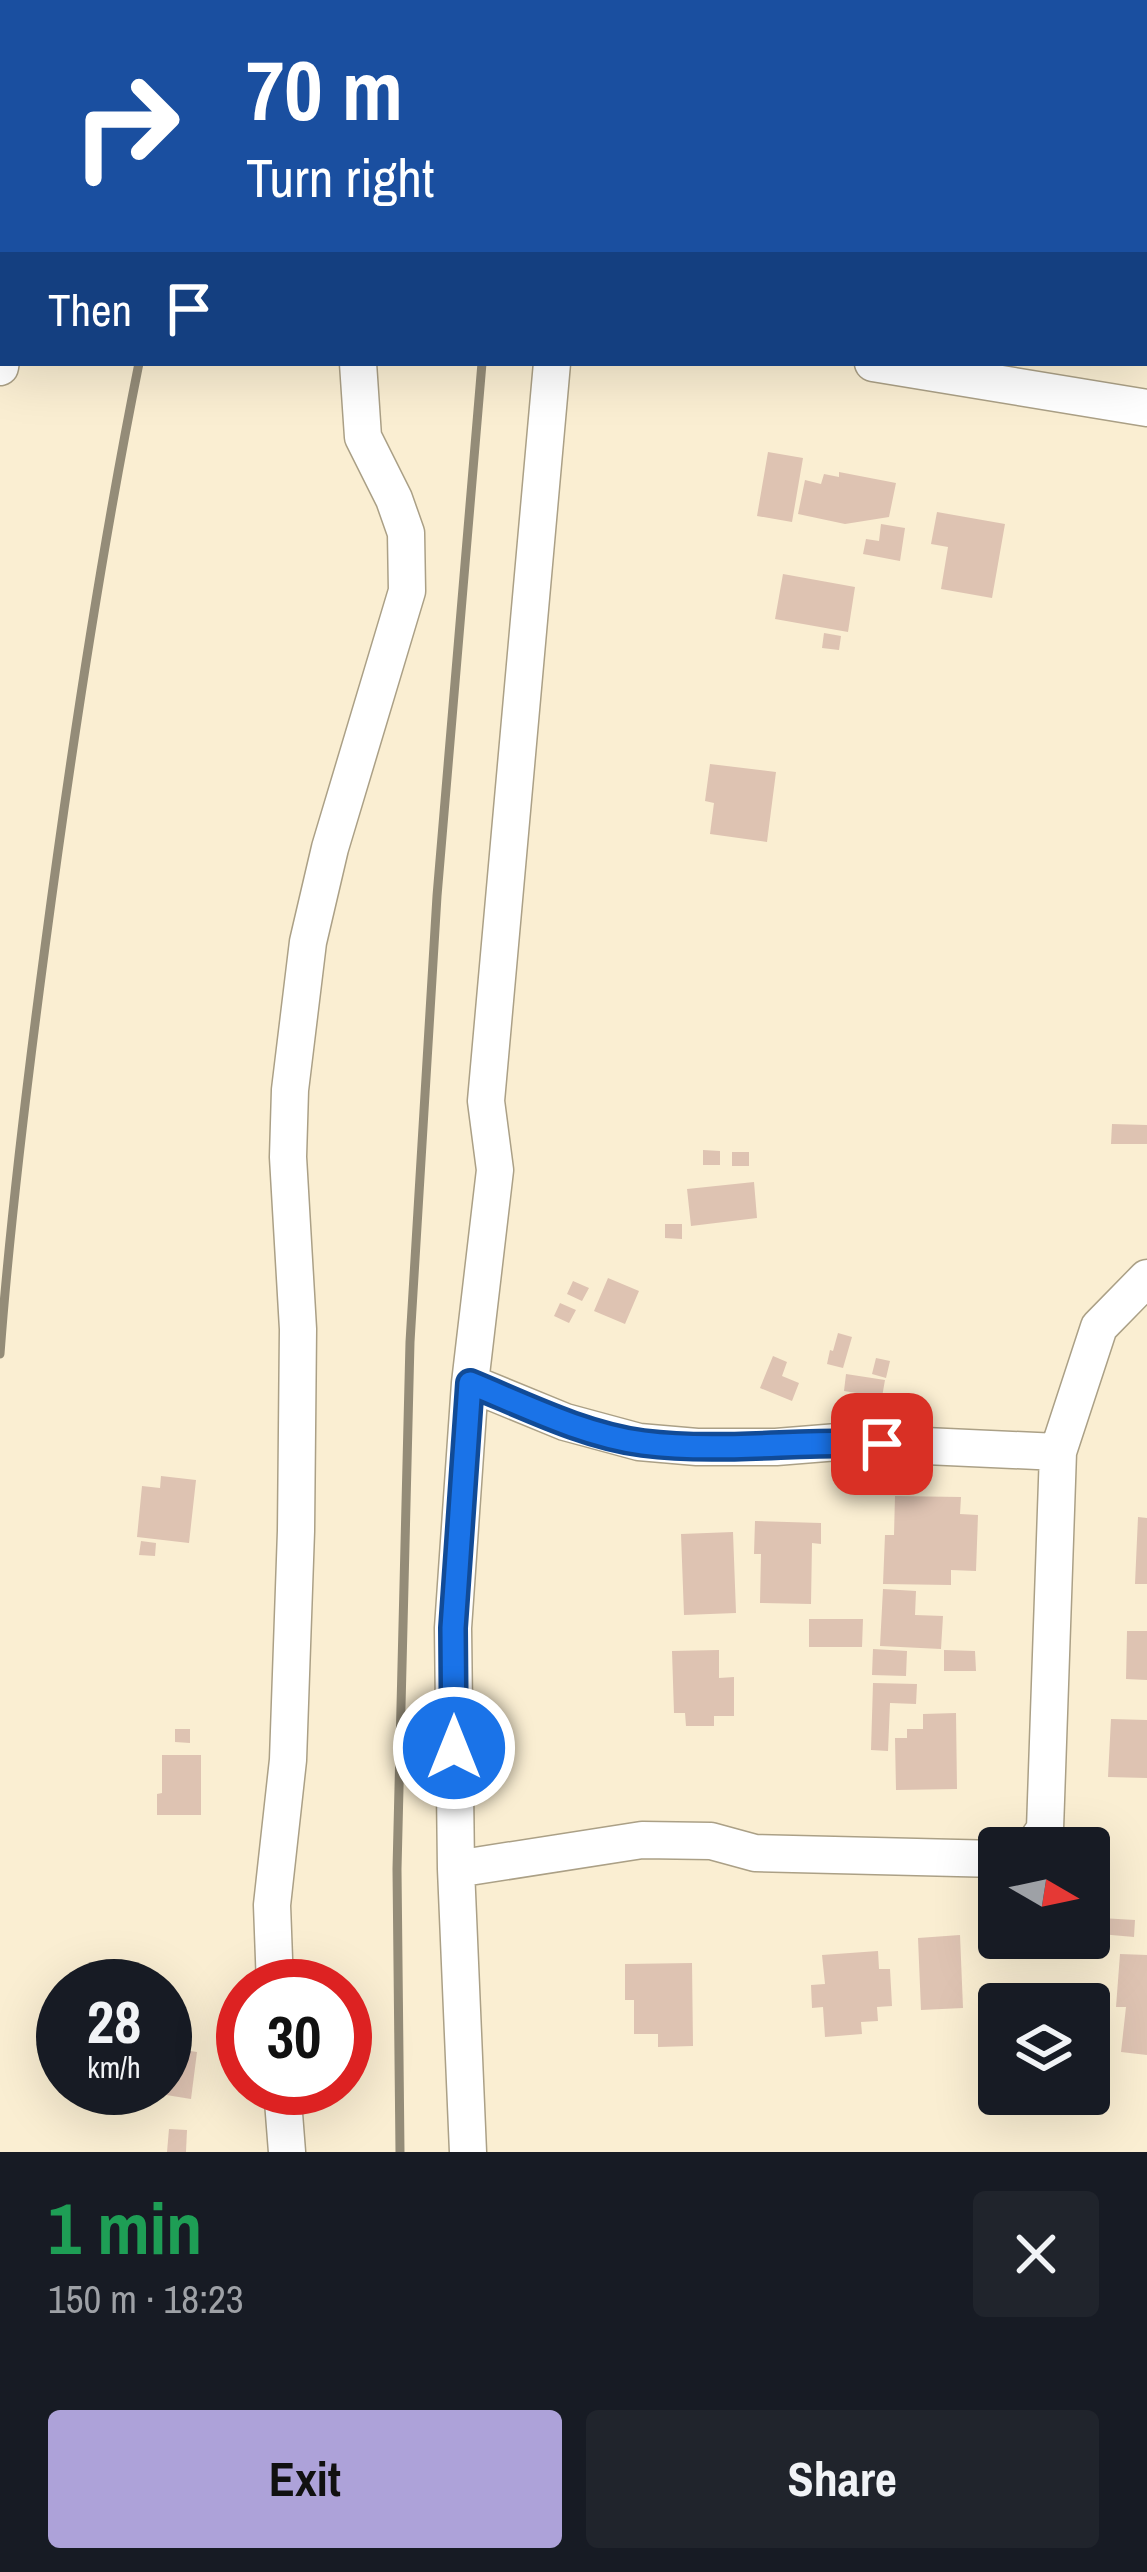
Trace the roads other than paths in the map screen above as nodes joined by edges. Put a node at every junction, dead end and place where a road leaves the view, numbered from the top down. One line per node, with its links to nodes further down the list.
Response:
1 (358, 366): 11 (street)
2 (552, 366): 6 (street)
3 (925, 367): 4 (street)
4 (1147, 408)
5 (1147, 1278): 7 (street)
6 (470, 1383): 7 (street); 10 (street)
7 (1058, 1452): 8 (street)
8 (1045, 1827)
9 (978, 1858): 10 (street)
10 (455, 1869): 14 (street)
11 (274, 1959)
12 (284, 2115): 13 (street)
13 (286, 2152)
14 (468, 2152)

